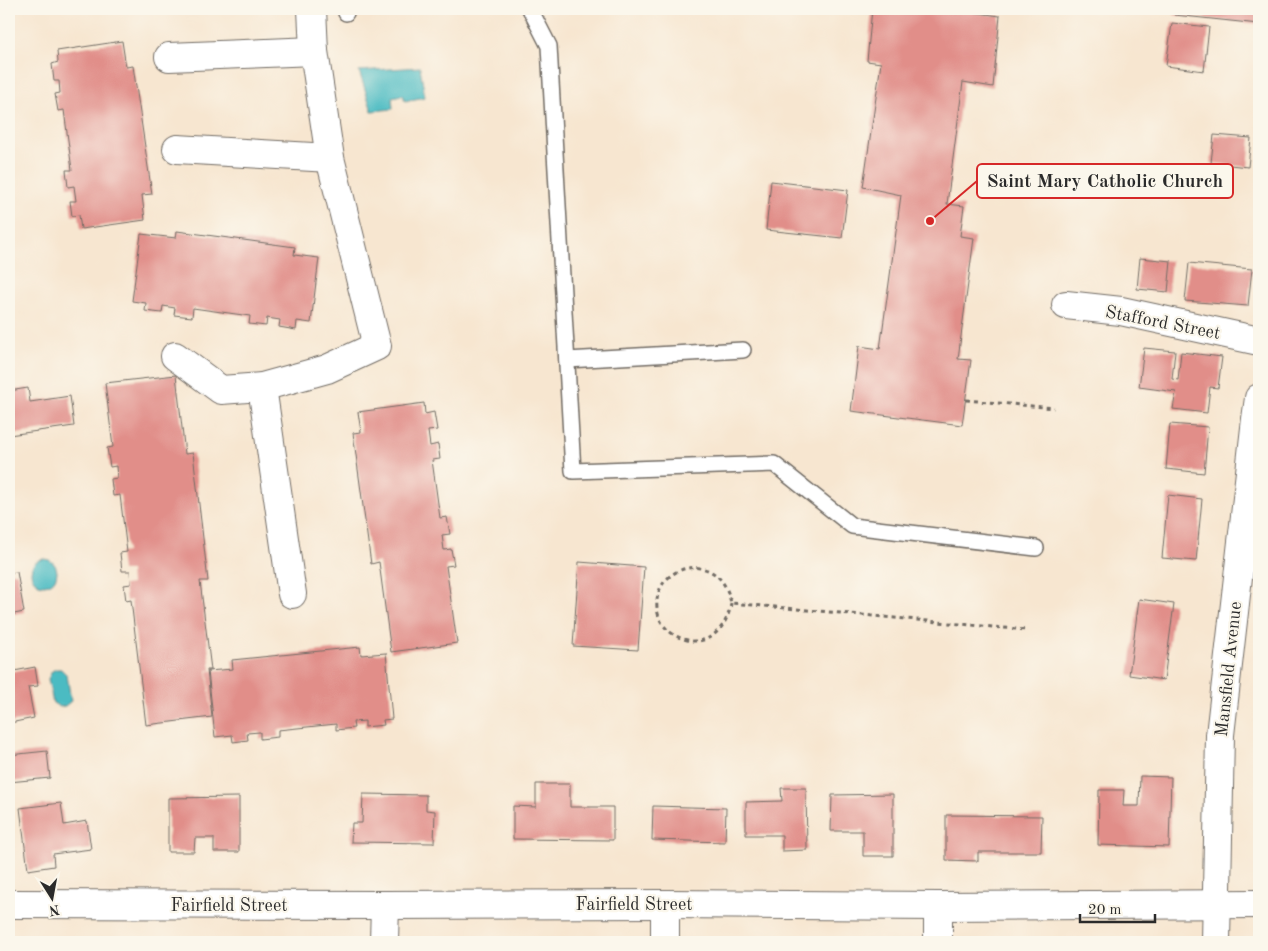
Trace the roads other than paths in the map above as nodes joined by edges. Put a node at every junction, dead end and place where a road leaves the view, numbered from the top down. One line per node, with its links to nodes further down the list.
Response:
1 (312, 9): 3 (street)
2 (530, 9): 11 (lane)
3 (314, 51): 4 (street); 6 (street)
4 (169, 58)
5 (177, 149): 6 (street)
6 (330, 158): 12 (street)
7 (1066, 305): 8 (street, Stafford Street)
8 (1259, 341)
9 (743, 350): 11 (lane)
10 (175, 356): 12 (street)
11 (567, 360): 14 (lane)
12 (262, 387): 15 (street)
13 (1259, 398): 18 (street, Mansfield Avenue)
14 (1036, 548)
15 (292, 594)
16 (9, 904): 20 (street, Fairfield Street)
17 (665, 904): 20 (street, Fairfield Street); 21 (street, Fairfield Street); 23 (street)
18 (1216, 904): 19 (street, Fairfield Street); 21 (street, Fairfield Street); 25 (street, Mansfield Avenue)
19 (1259, 904)
20 (385, 905): 22 (street)
21 (938, 906): 24 (street)
22 (384, 942)
23 (665, 942)
24 (938, 942)
25 (1216, 942)

